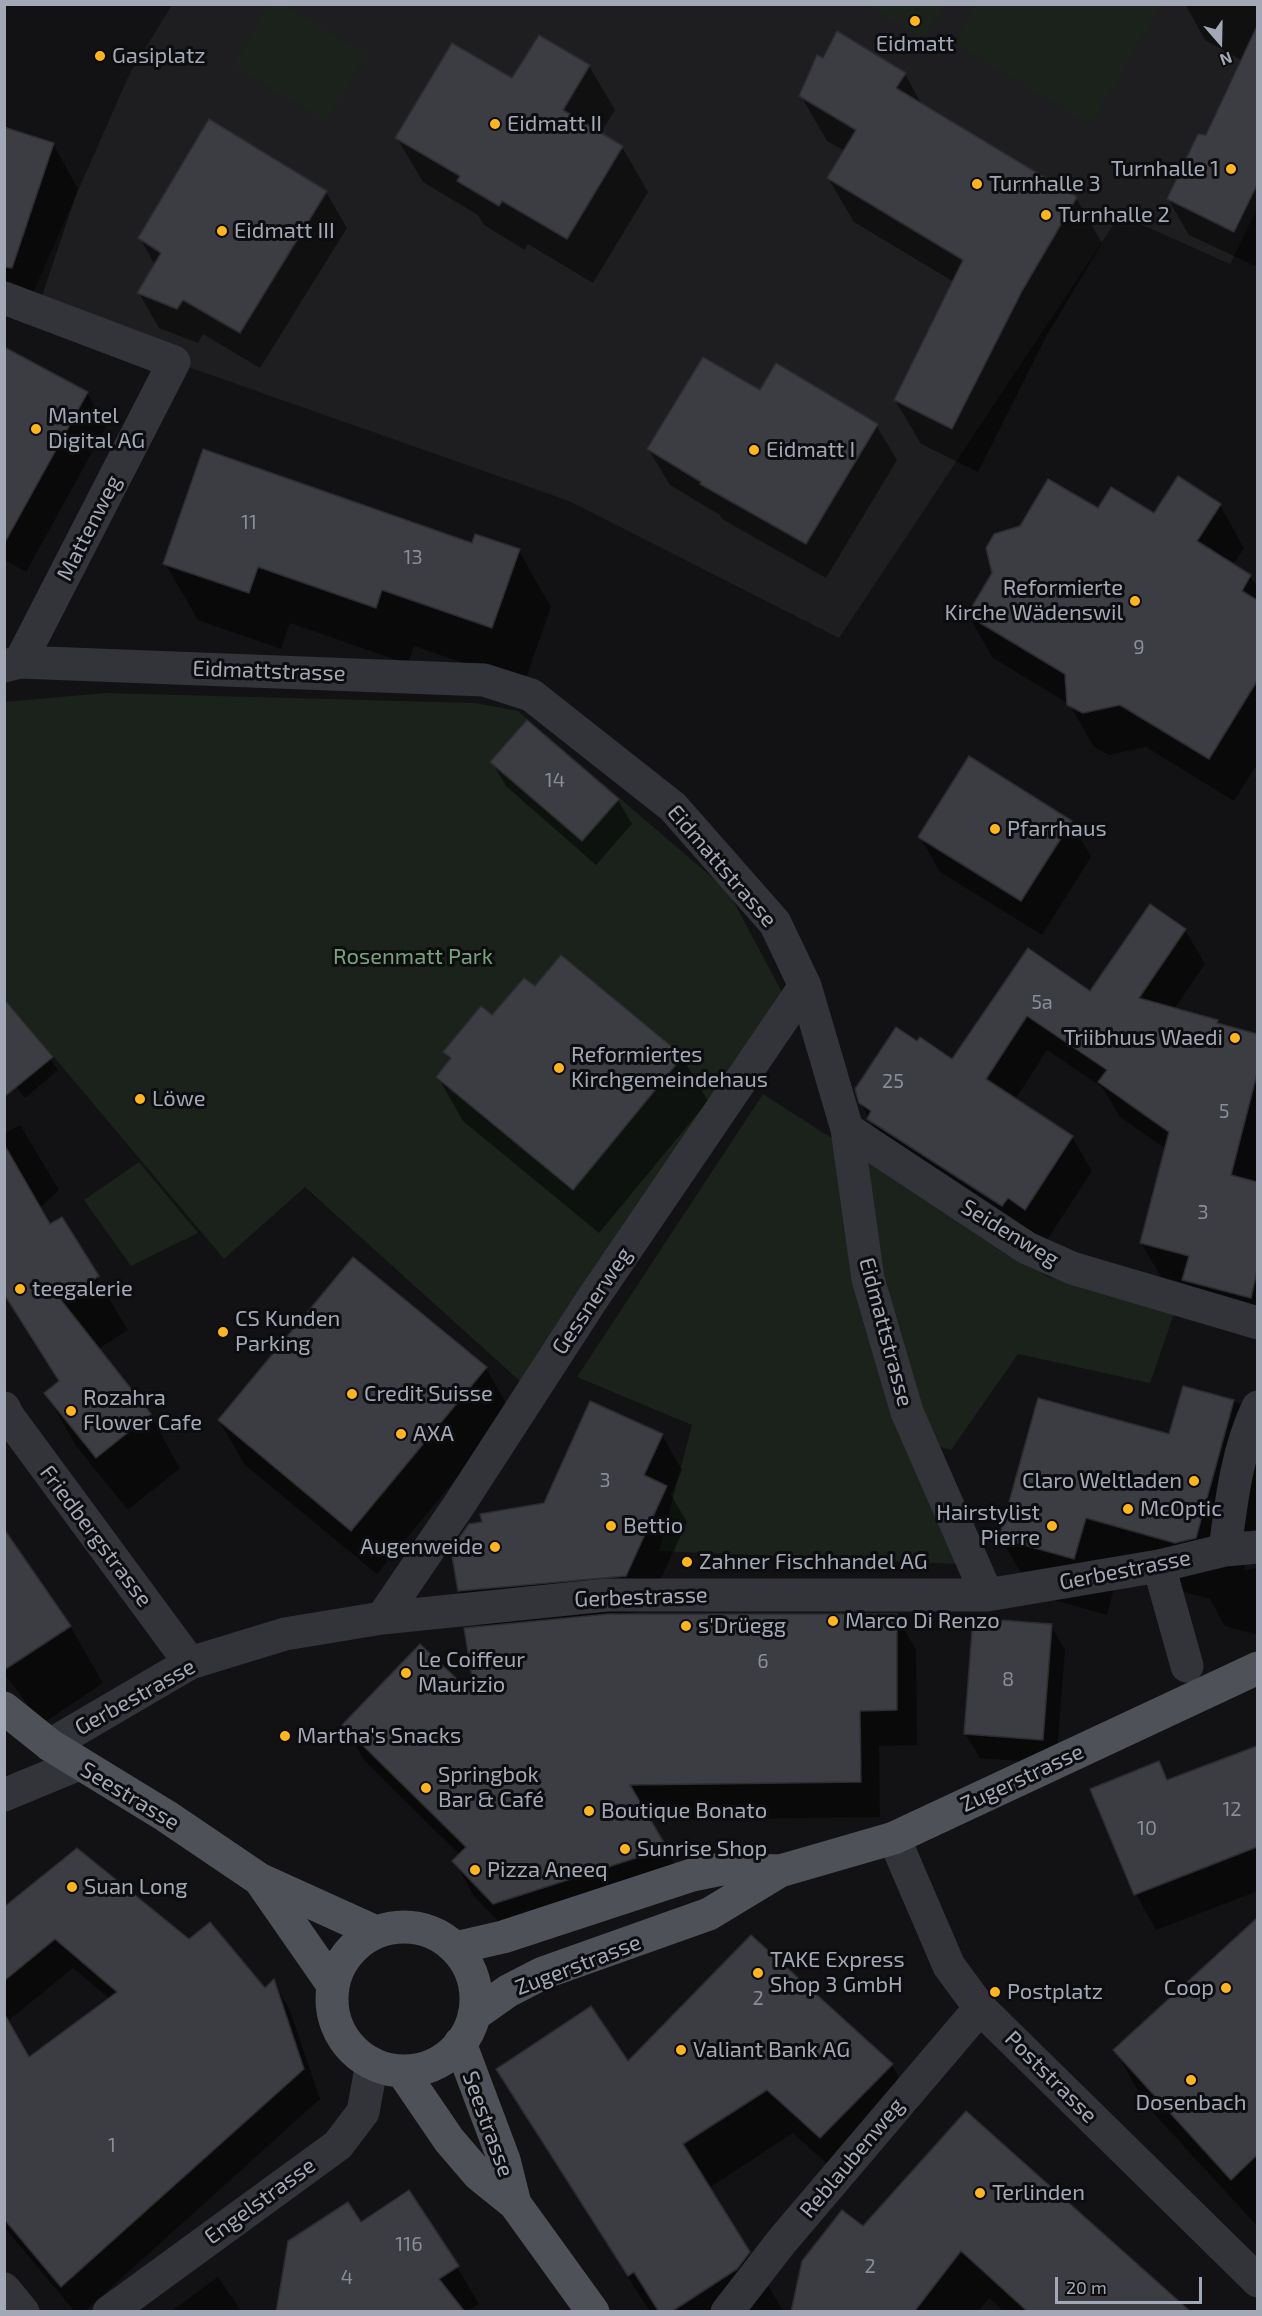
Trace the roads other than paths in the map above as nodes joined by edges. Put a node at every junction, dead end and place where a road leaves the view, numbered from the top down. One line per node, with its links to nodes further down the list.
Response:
1 (16, 302): 2 (street, Mattenweg)
2 (12, 664): 3 (street, Eidmattstrasse)
3 (805, 986): 4 (street, Eidmattstrasse); 12 (street, Gessnerweg)
4 (847, 1129): 5 (street, Seidenweg); 11 (street, Eidmattstrasse)
5 (1257, 1323)
6 (1257, 1407): 9 (street)
7 (6, 1414): 13 (street, Friedbergstrasse)
8 (1257, 1547): 9 (street, Gerbestrasse)
9 (1225, 1550): 10 (street, Gerbestrasse)
10 (1159, 1566): 11 (street, Gerbestrasse); 14 (street)
11 (987, 1596): 12 (street, Gerbestrasse)
12 (382, 1618): 13 (street, Gerbestrasse)
13 (190, 1663): 17 (street, Gerbestrasse)
14 (1187, 1666)
15 (1257, 1668): 20 (main road, Zugerstrasse)
16 (4, 1708): 17 (main road, Seestrasse)
17 (50, 1745): 18 (main road, Seestrasse)
18 (79, 1764): 19 (street); 22 (main road, Seestrasse)
19 (4, 1795)
20 (894, 1838): 21 (main road, Zugerstrasse); 26 (street, Poststrasse)
21 (780, 1871): 24 (main road, Zugerstrasse); 27 (main road, Zugerstrasse)
22 (259, 1879): 23 (main road, Seestrasse); 25 (main road, Seestrasse)
23 (376, 1932): 24 (main road); 25 (main road)
24 (455, 1948): 27 (main road)
25 (333, 1985): 28 (main road)
26 (980, 2008): 30 (street, Poststrasse); 35 (street, Reblaubenweg)
27 (467, 2029): 28 (main road); 29 (main road, Seestrasse)
28 (387, 2067): 29 (main road, Seestrasse); 33 (street, Engelstrasse)
29 (515, 2204): 34 (main road, Seestrasse)
30 (1257, 2281)
31 (4, 2289): 32 (street)
32 (23, 2312)
33 (110, 2312)
34 (593, 2312)
35 (727, 2312)

